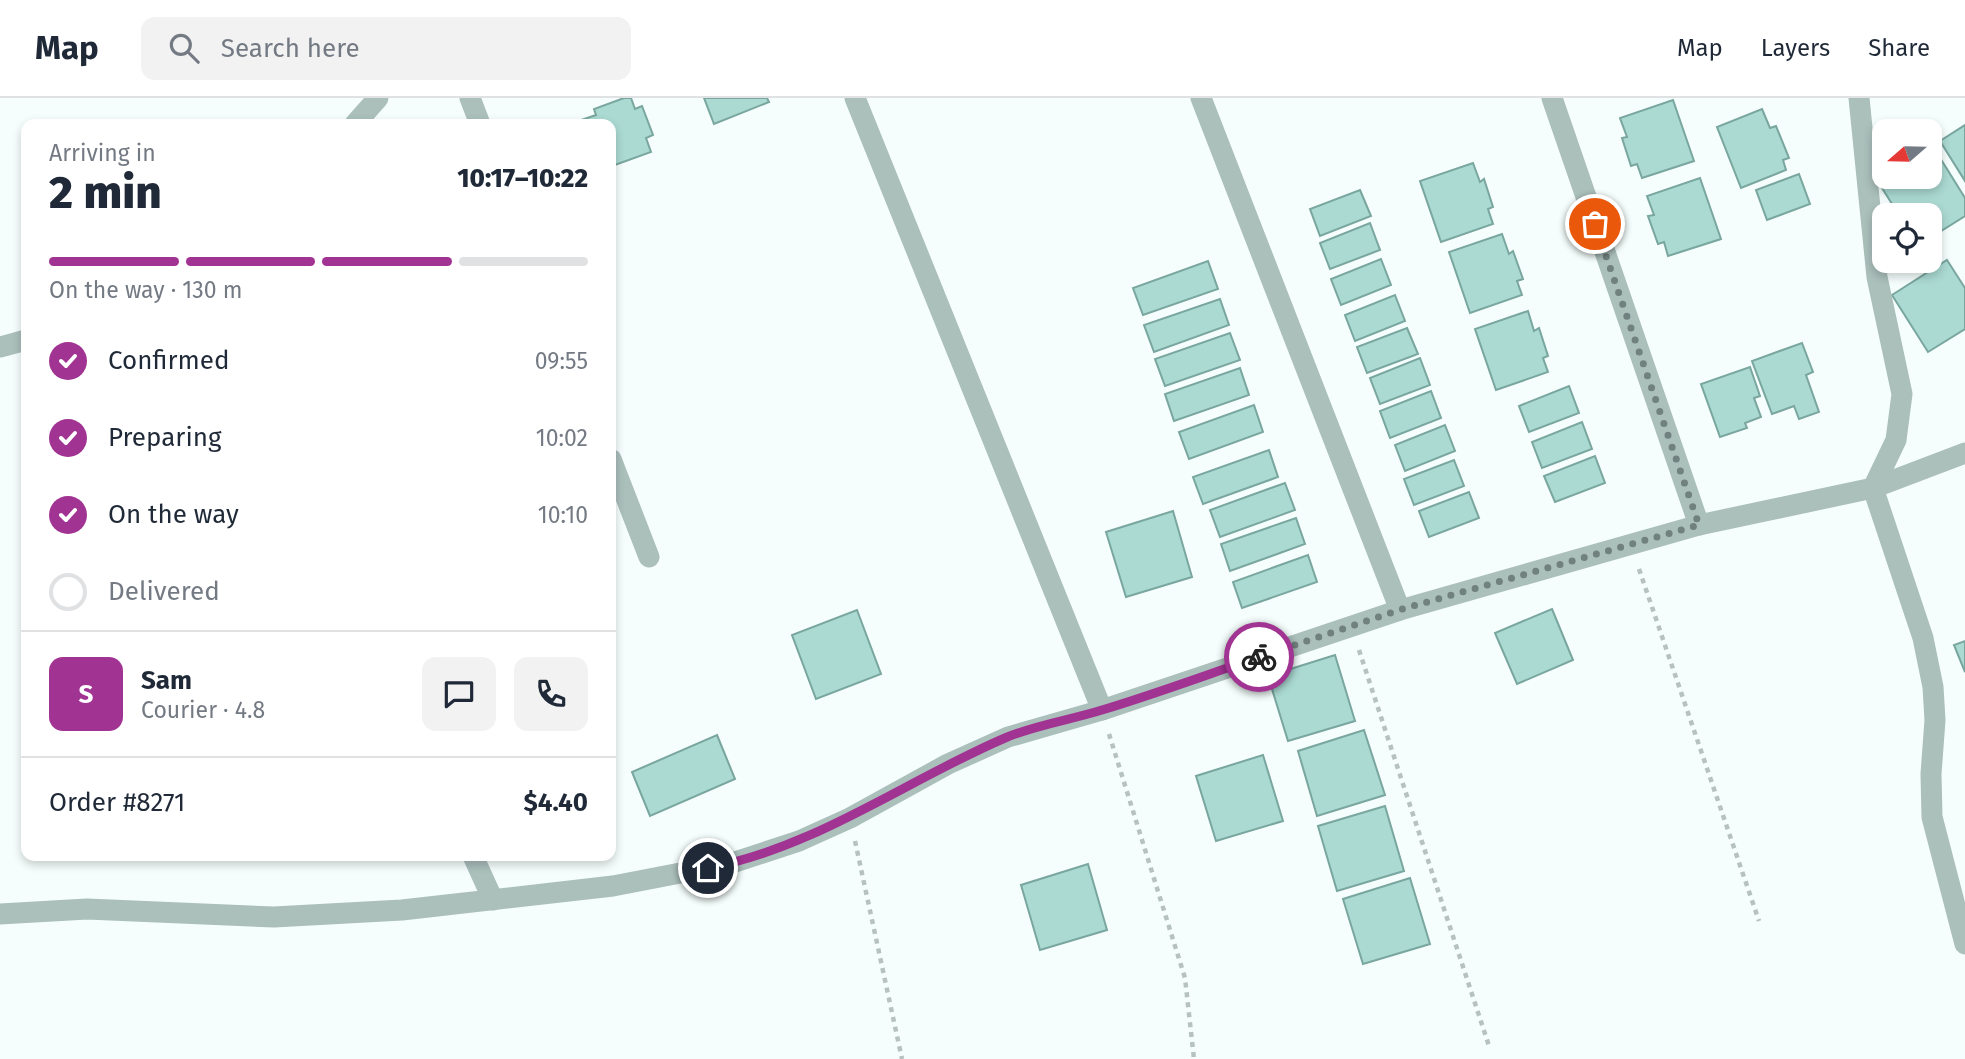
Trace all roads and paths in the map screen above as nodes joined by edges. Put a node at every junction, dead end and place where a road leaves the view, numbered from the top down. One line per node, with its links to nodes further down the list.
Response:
1 (379, 98): 7 (street)
2 (470, 98): 8 (street)
3 (855, 98): 19 (street)
4 (1201, 98): 17 (street)
5 (1552, 98): 14 (street)
6 (1859, 98): 13 (street)
7 (360, 119)
8 (478, 119)
9 (21, 341): 10 (street)
10 (0, 347)
11 (1965, 453): 13 (street)
12 (616, 472): 16 (street)
13 (1873, 488): 14 (street); 25 (street)
14 (1699, 525): 15 (street)
15 (1630, 545): 17 (street); 24 (path)
16 (649, 557)
17 (1399, 610): 18 (street)
18 (1351, 626): 19 (street); 26 (path)
19 (1102, 710): 20 (street); 28 (path)
20 (850, 818): 22 (street); 27 (path)
21 (475, 861): 22 (street)
22 (493, 900): 23 (street)
23 (0, 914)
24 (1759, 921)
25 (1965, 944)
26 (1490, 1049)
27 (902, 1059)
28 (1194, 1059)

